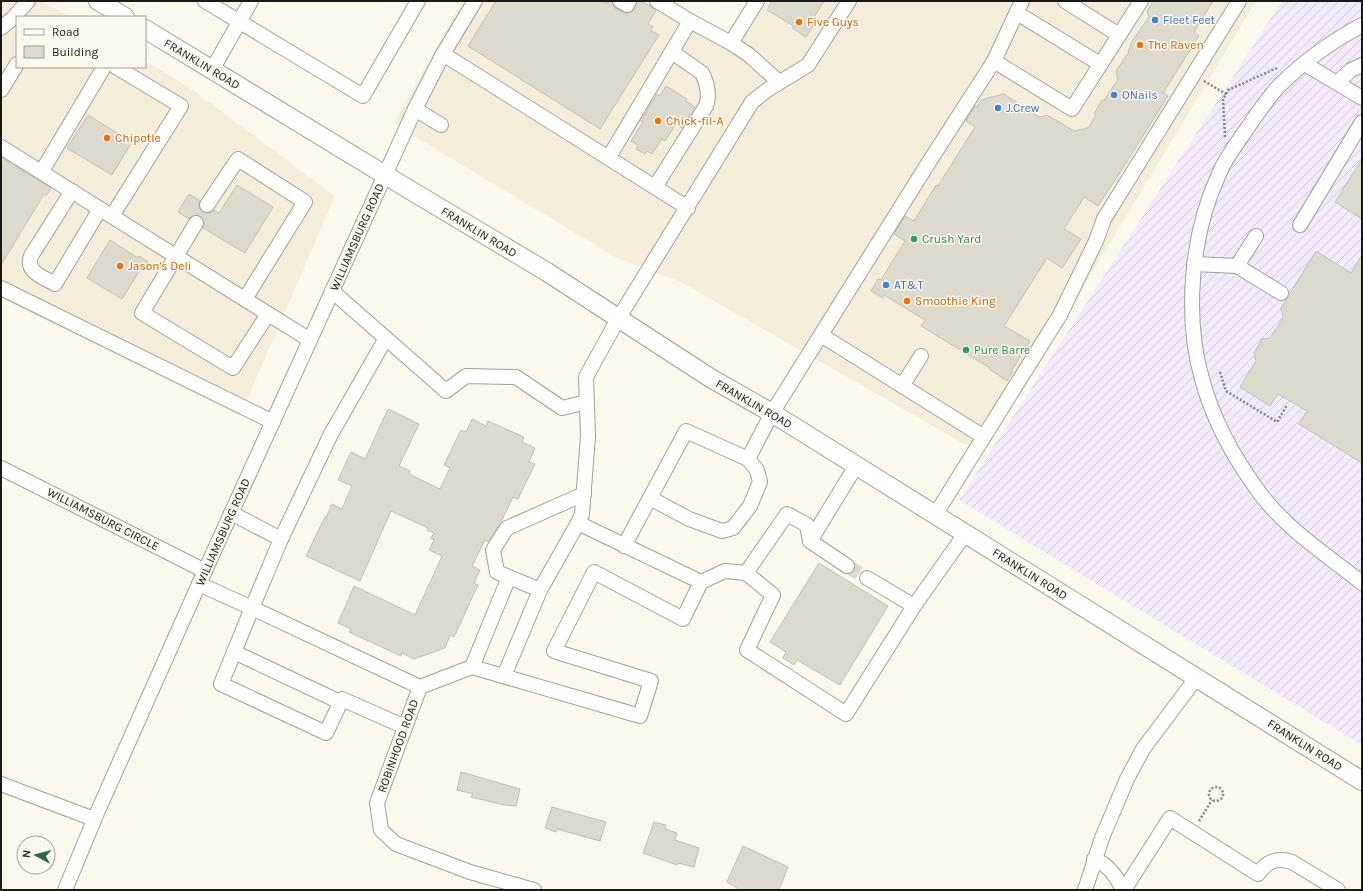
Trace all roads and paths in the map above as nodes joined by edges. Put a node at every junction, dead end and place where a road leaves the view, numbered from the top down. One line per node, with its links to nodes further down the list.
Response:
1 (28, 1): 20 (street)
2 (98, 1): 16 (main road)
3 (205, 1): 17 (street)
4 (251, 1): 17 (street)
5 (418, 1): 17 (street)
6 (476, 1): 25 (street, WILLIAMSBURG ROAD)
7 (620, 1): 8 (street)
8 (629, 1)
9 (657, 1): 18 (street)
10 (757, 1): 23 (street)
11 (849, 1): 35 (street)
12 (1065, 1): 22 (street)
13 (1141, 1): 22 (street)
14 (1239, 1): 34 (street)
15 (1019, 7): 26 (street); 27 (street)
16 (123, 16)
17 (240, 21): 33 (street)
18 (690, 21): 23 (street); 24 (street)
19 (1362, 25): 32 (street)
20 (1, 28)
21 (146, 30): 33 (main road, FRANKLIN ROAD)
22 (1119, 35): 27 (street)
23 (732, 43): 35 (street)
24 (672, 52): 45 (street); 48 (street)
25 (443, 54): 40 (street, WILLIAMSBURG ROAD); 45 (street)
26 (994, 60): 27 (street); 65 (street)
27 (1100, 64)
28 (1362, 65): 36 (street)
29 (16, 66): 37 (street)
30 (103, 68): 46 (street)
31 (118, 68): 52 (street)
32 (1300, 68): 36 (street); 38 (path); 43 (street)
33 (212, 70): 47 (main road, FRANKLIN ROAD)
34 (1194, 74): 38 (path); 75 (street)
35 (779, 82): 51 (street)
36 (1337, 83): 39 (street)
37 (1, 90)
38 (1226, 94): 43 (path)
39 (1362, 98)
40 (415, 109): 42 (street); 47 (street, WILLIAMSBURG ROAD)
41 (1362, 122): 54 (street)
42 (441, 125)
43 (1235, 145): 57 (street)
44 (1, 147): 46 (street)
45 (609, 157): 48 (street)
46 (42, 171): 49 (street)
47 (385, 175): 60 (street, WILLIAMSBURG ROAD); 64 (main road, FRANKLIN ROAD)
48 (656, 186): 51 (street)
49 (72, 190): 52 (street); 52 (street)
50 (207, 205): 62 (street)
51 (688, 208): 64 (street)
52 (106, 213): 56 (street)
53 (196, 223): 56 (street)
54 (1300, 225)
55 (1256, 236): 58 (street)
56 (176, 257): 62 (street); 63 (street)
57 (1194, 264): 58 (street); 94 (street)
58 (1237, 266): 61 (street)
59 (1, 288): 74 (street)
60 (332, 291): 66 (street); 67 (street, WILLIAMSBURG ROAD)
61 (1281, 293)
62 (245, 300): 63 (street)
63 (268, 314): 67 (street)
64 (618, 319): 71 (street); 73 (main road, FRANKLIN ROAD)
65 (821, 335): 70 (street); 73 (street)
66 (386, 338): 71 (street); 85 (street)
67 (310, 340): 74 (street, WILLIAMSBURG ROAD)
68 (921, 356): 70 (street)
69 (1220, 372): 72 (path)
70 (902, 386): 75 (street)
71 (587, 402): 79 (street)
72 (1287, 405)
73 (772, 413): 76 (street); 77 (main road, FRANKLIN ROAD)
74 (272, 422): 81 (street, WILLIAMSBURG ROAD)
75 (984, 437): 82 (street)
76 (748, 459): 80 (street); 80 (street)
77 (856, 466): 82 (main road, FRANKLIN ROAD); 86 (street)
78 (1, 468): 89 (street, WILLIAMSBURG CIRCLE)
79 (584, 494): 83 (street); 91 (street)
80 (650, 498): 87 (street)
81 (231, 514): 85 (street); 89 (street, WILLIAMSBURG ROAD)
82 (935, 515): 84 (main road, FRANKLIN ROAD)
83 (578, 524): 87 (street); 96 (street)
84 (965, 534): 97 (street); 102 (main road, FRANKLIN ROAD)
85 (281, 539): 98 (street)
86 (810, 541): 88 (street); 90 (street)
87 (624, 546): 93 (street)
88 (847, 566)
89 (205, 571): 95 (street, WILLIAMSBURG ROAD)
90 (746, 574): 93 (street); 97 (street)
91 (509, 577): 96 (street); 100 (street)
92 (867, 578): 97 (street)
93 (701, 582): 101 (street)
94 (1362, 583)
95 (199, 584): 98 (street); 109 (street, WILLIAMSBURG ROAD)
96 (540, 590): 101 (street)
97 (914, 606)
98 (252, 608): 99 (street); 103 (street)
99 (234, 652): 104 (street); 104 (street)
100 (472, 667): 101 (street); 103 (street)
101 (504, 676)
102 (1196, 676): 106 (main road, FRANKLIN ROAD); 111 (street)
103 (420, 687): 105 (street, ROBINHOOD ROAD)
104 (340, 702): 105 (street)
105 (405, 727): 113 (street, ROBINHOOD ROAD)
106 (1362, 780)
107 (1, 784): 109 (street)
108 (1212, 800): 108 (path); 110 (path)
109 (94, 819): 112 (street, WILLIAMSBURG ROAD)
110 (1192, 832): 115 (street); 116 (street)
111 (1094, 859): 114 (street); 115 (street)
112 (65, 890)
113 (534, 890)
114 (1085, 890)
115 (1124, 890)
116 (1338, 890)

